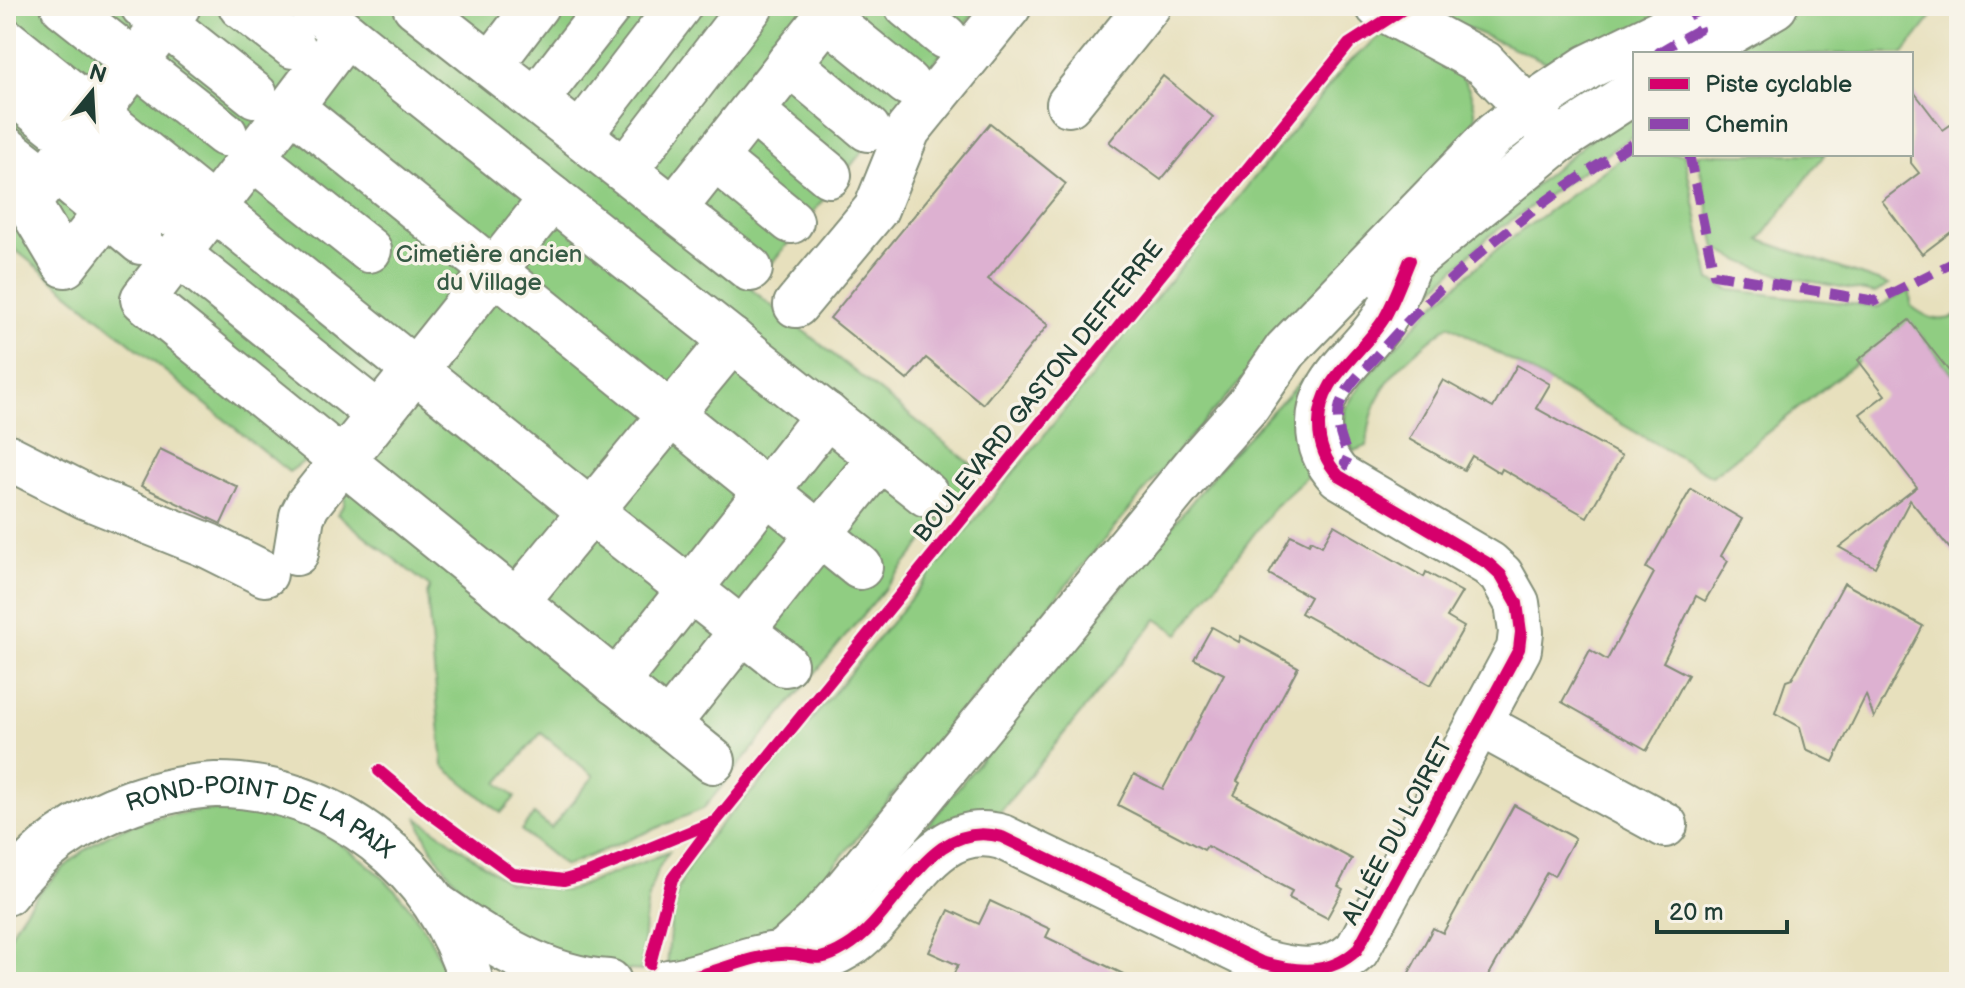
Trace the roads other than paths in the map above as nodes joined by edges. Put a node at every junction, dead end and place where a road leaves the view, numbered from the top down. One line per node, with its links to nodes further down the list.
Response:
1 (63, 6): 22 (street)
2 (241, 6): 20 (street)
3 (311, 6): 17 (street)
4 (536, 6): 24 (street)
5 (609, 6): 28 (street)
6 (679, 6): 34 (street)
7 (751, 6): 40 (street)
8 (907, 6): 18 (street)
9 (1009, 6): 52 (street)
10 (1148, 6): 30 (street)
11 (1378, 6): 31 (street)
12 (1713, 6): 31 (street)
13 (1775, 6): 21 (street)
14 (162, 12): 22 (street); 29 (street)
15 (822, 12): 23 (street); 25 (street)
16 (440, 14): 24 (street)
17 (346, 34): 29 (street); 43 (street)
18 (945, 37)
19 (6, 41): 38 (street)
20 (293, 46)
21 (1696, 52)
22 (135, 63): 36 (street); 38 (street)
23 (789, 63): 32 (street); 33 (street)
24 (491, 65): 28 (street)
25 (907, 83)
26 (6, 87): 38 (street)
27 (1633, 92): 35 (street)
28 (536, 100): 34 (street)
29 (273, 101): 36 (street); 51 (street)
30 (1069, 104)
31 (1528, 108): 35 (street); 55 (street)
32 (752, 111): 39 (street); 41 (street)
33 (868, 129)
34 (580, 135): 40 (street)
35 (1558, 141): 49 (street)
36 (238, 145): 44 (street); 48 (street)
37 (6, 149): 38 (street)
38 (68, 151): 42 (street); 42 (street); 44 (street)
39 (714, 158): 45 (street); 46 (street)
40 (625, 170): 45 (street)
41 (829, 175)
42 (118, 198): 47 (street)
43 (552, 198): 51 (street); 53 (street)
44 (215, 206): 47 (street); 54 (street)
45 (674, 209): 50 (street)
46 (791, 221)
47 (161, 236): 57 (street); 61 (street)
48 (369, 250)
49 (1410, 260): 55 (street); 73 (street, ALLÉE DU LOIRET)
50 (750, 269)
51 (493, 272): 54 (street); 56 (street)
52 (796, 305)
53 (732, 340): 56 (street); 58 (street)
54 (416, 369): 57 (street); 64 (street)
55 (1248, 405): 80 (street)
56 (671, 414): 62 (street); 64 (street)
57 (379, 415): 61 (street)
58 (827, 415): 60 (street); 62 (street)
59 (6, 456): 61 (street)
60 (880, 458): 63 (street); 65 (street)
61 (343, 461): 68 (street)
62 (767, 491): 65 (street); 67 (street)
63 (926, 494)
64 (590, 511): 67 (street); 68 (street)
65 (820, 534): 66 (street); 69 (street)
66 (860, 567)
67 (690, 589): 69 (street); 71 (street)
68 (516, 602): 71 (street)
69 (743, 631): 70 (street); 72 (street)
70 (785, 664)
71 (616, 683): 72 (street)
72 (668, 724): 74 (street)
73 (1480, 724): 75 (street); 80 (street, ALLÉE DU LOIRET)
74 (713, 761)
75 (1665, 825)
76 (55, 841): 77 (street); 78 (street, ROND-POINT DE LA PAIX); 79 (street, ROND-POINT DE LA PAIX)
77 (6, 869)
78 (6, 893)
79 (437, 906): 81 (street, ROND-POINT DE LA PAIX); 82 (street)
80 (768, 968): 83 (street)
81 (471, 982)
82 (609, 982)
83 (668, 982)

